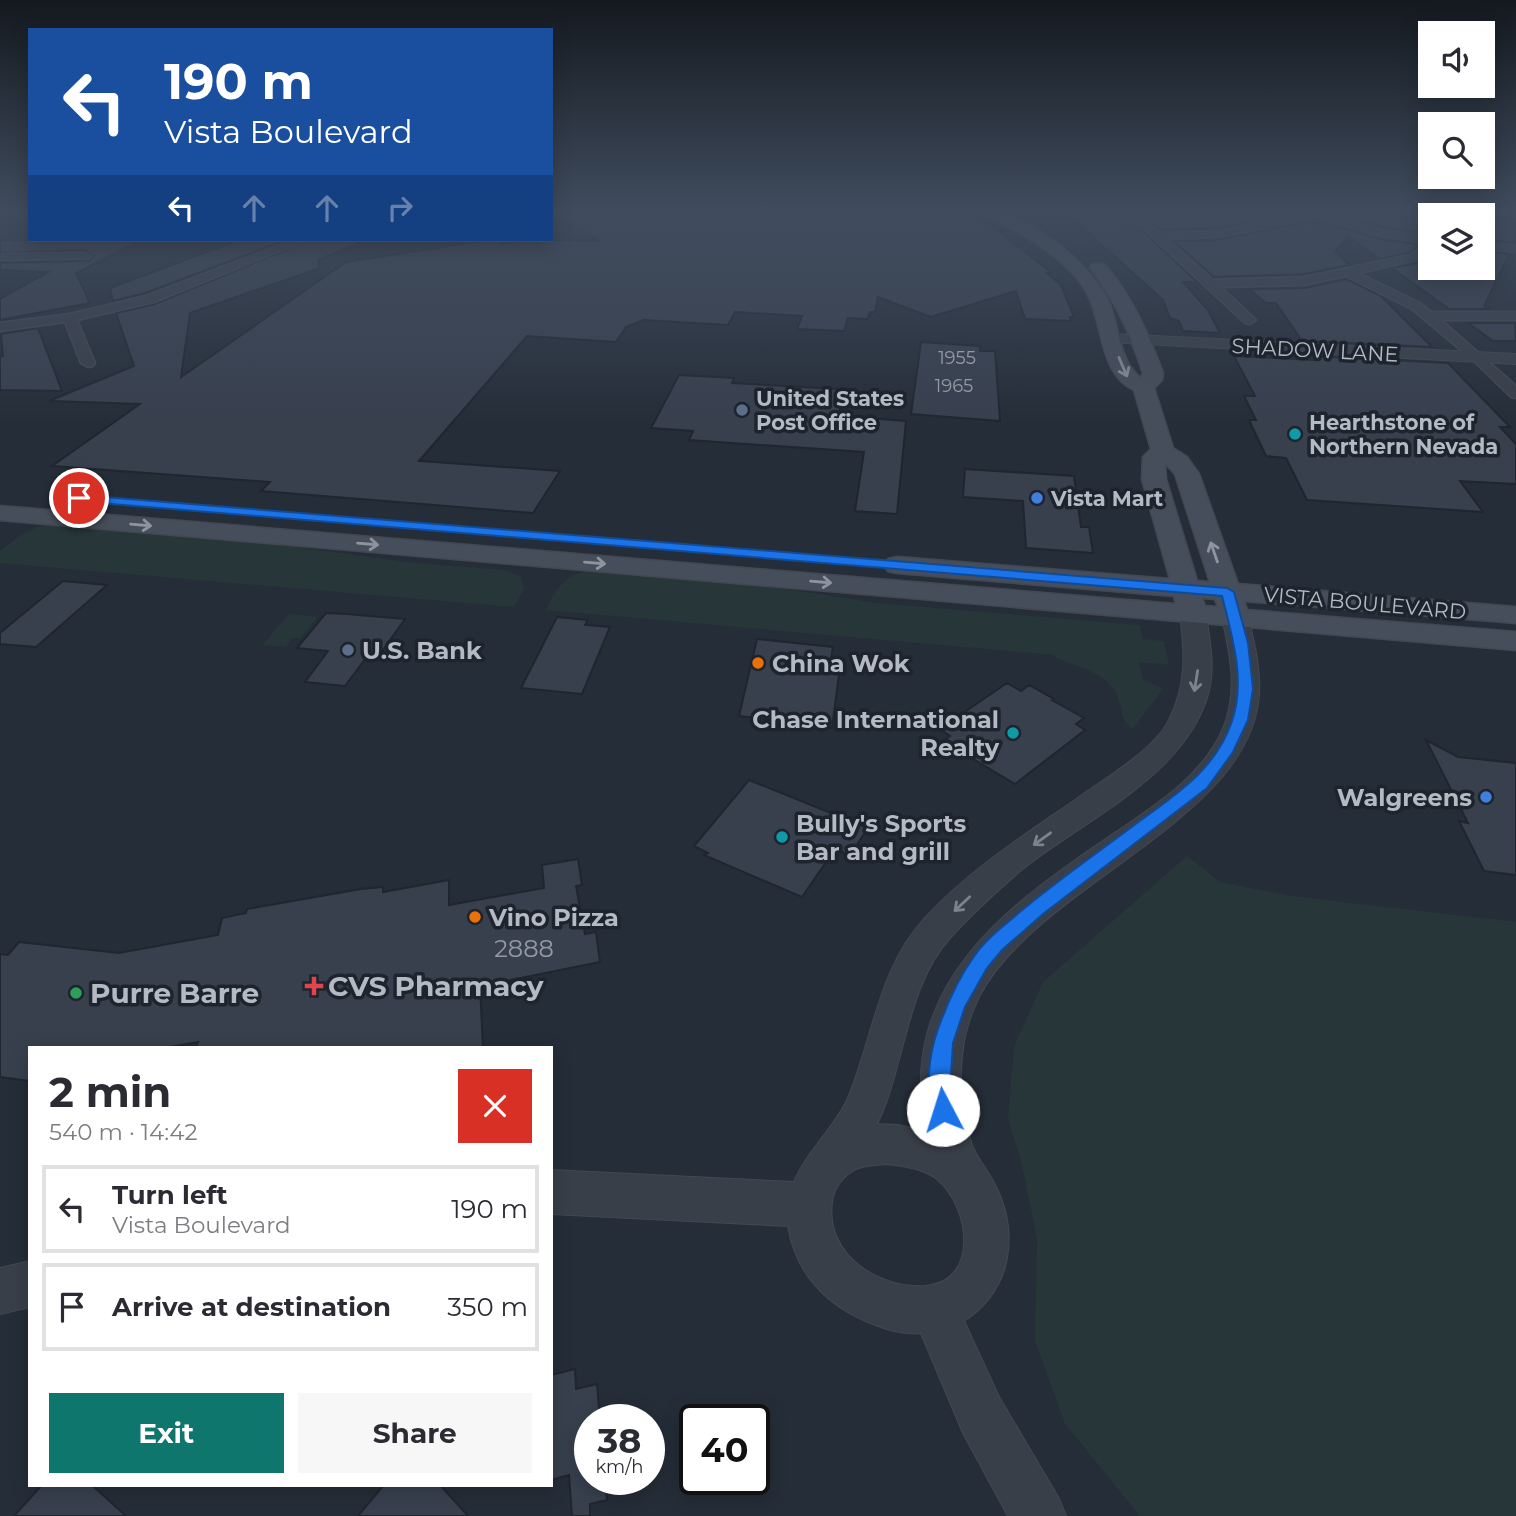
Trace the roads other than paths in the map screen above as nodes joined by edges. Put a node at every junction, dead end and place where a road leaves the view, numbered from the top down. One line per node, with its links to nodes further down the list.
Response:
1 (194, 282): 10 (street)
2 (1086, 282): 13 (main road)
3 (1110, 282): 14 (main road)
4 (1209, 282): 7 (street)
5 (1282, 282): 7 (street)
6 (1368, 282): 8 (street)
7 (1212, 284): 11 (street)
8 (1430, 316): 9 (street); 15 (street)
9 (1516, 316)
10 (69, 318): 12 (street); 17 (street)
11 (1250, 320)
12 (0, 327)
13 (1114, 339): 14 (street, SHADOW LANE); 18 (main road, one-way to 18)
14 (1142, 340): 15 (street, SHADOW LANE); 18 (main road)
15 (1479, 358): 16 (street, SHADOW LANE); 19 (street)
16 (1516, 359)
17 (88, 363)
18 (1143, 386): 20 (main road)
19 (1516, 394)
20 (1163, 451): 23 (main road); 24 (main road, one-way to 20)
21 (0, 492): 23 (main road, VISTA BOULEVARD)
22 (0, 513): 23 (main road, VISTA BOULEVARD, one-way to 23)
23 (1190, 601): 24 (main road, VISTA BOULEVARD); 27 (street, one-way to 27)
24 (1231, 605): 25 (main road, VISTA BOULEVARD); 26 (main road, VISTA BOULEVARD); 28 (street)
25 (1516, 615)
26 (1516, 641)
27 (826, 1166): 28 (street); 30 (street)
28 (963, 1174): 33 (street)
29 (553, 1192): 30 (street)
30 (809, 1205): 33 (street)
31 (28, 1284): 32 (street)
32 (0, 1291)
33 (934, 1309): 34 (street)
34 (1039, 1516)

